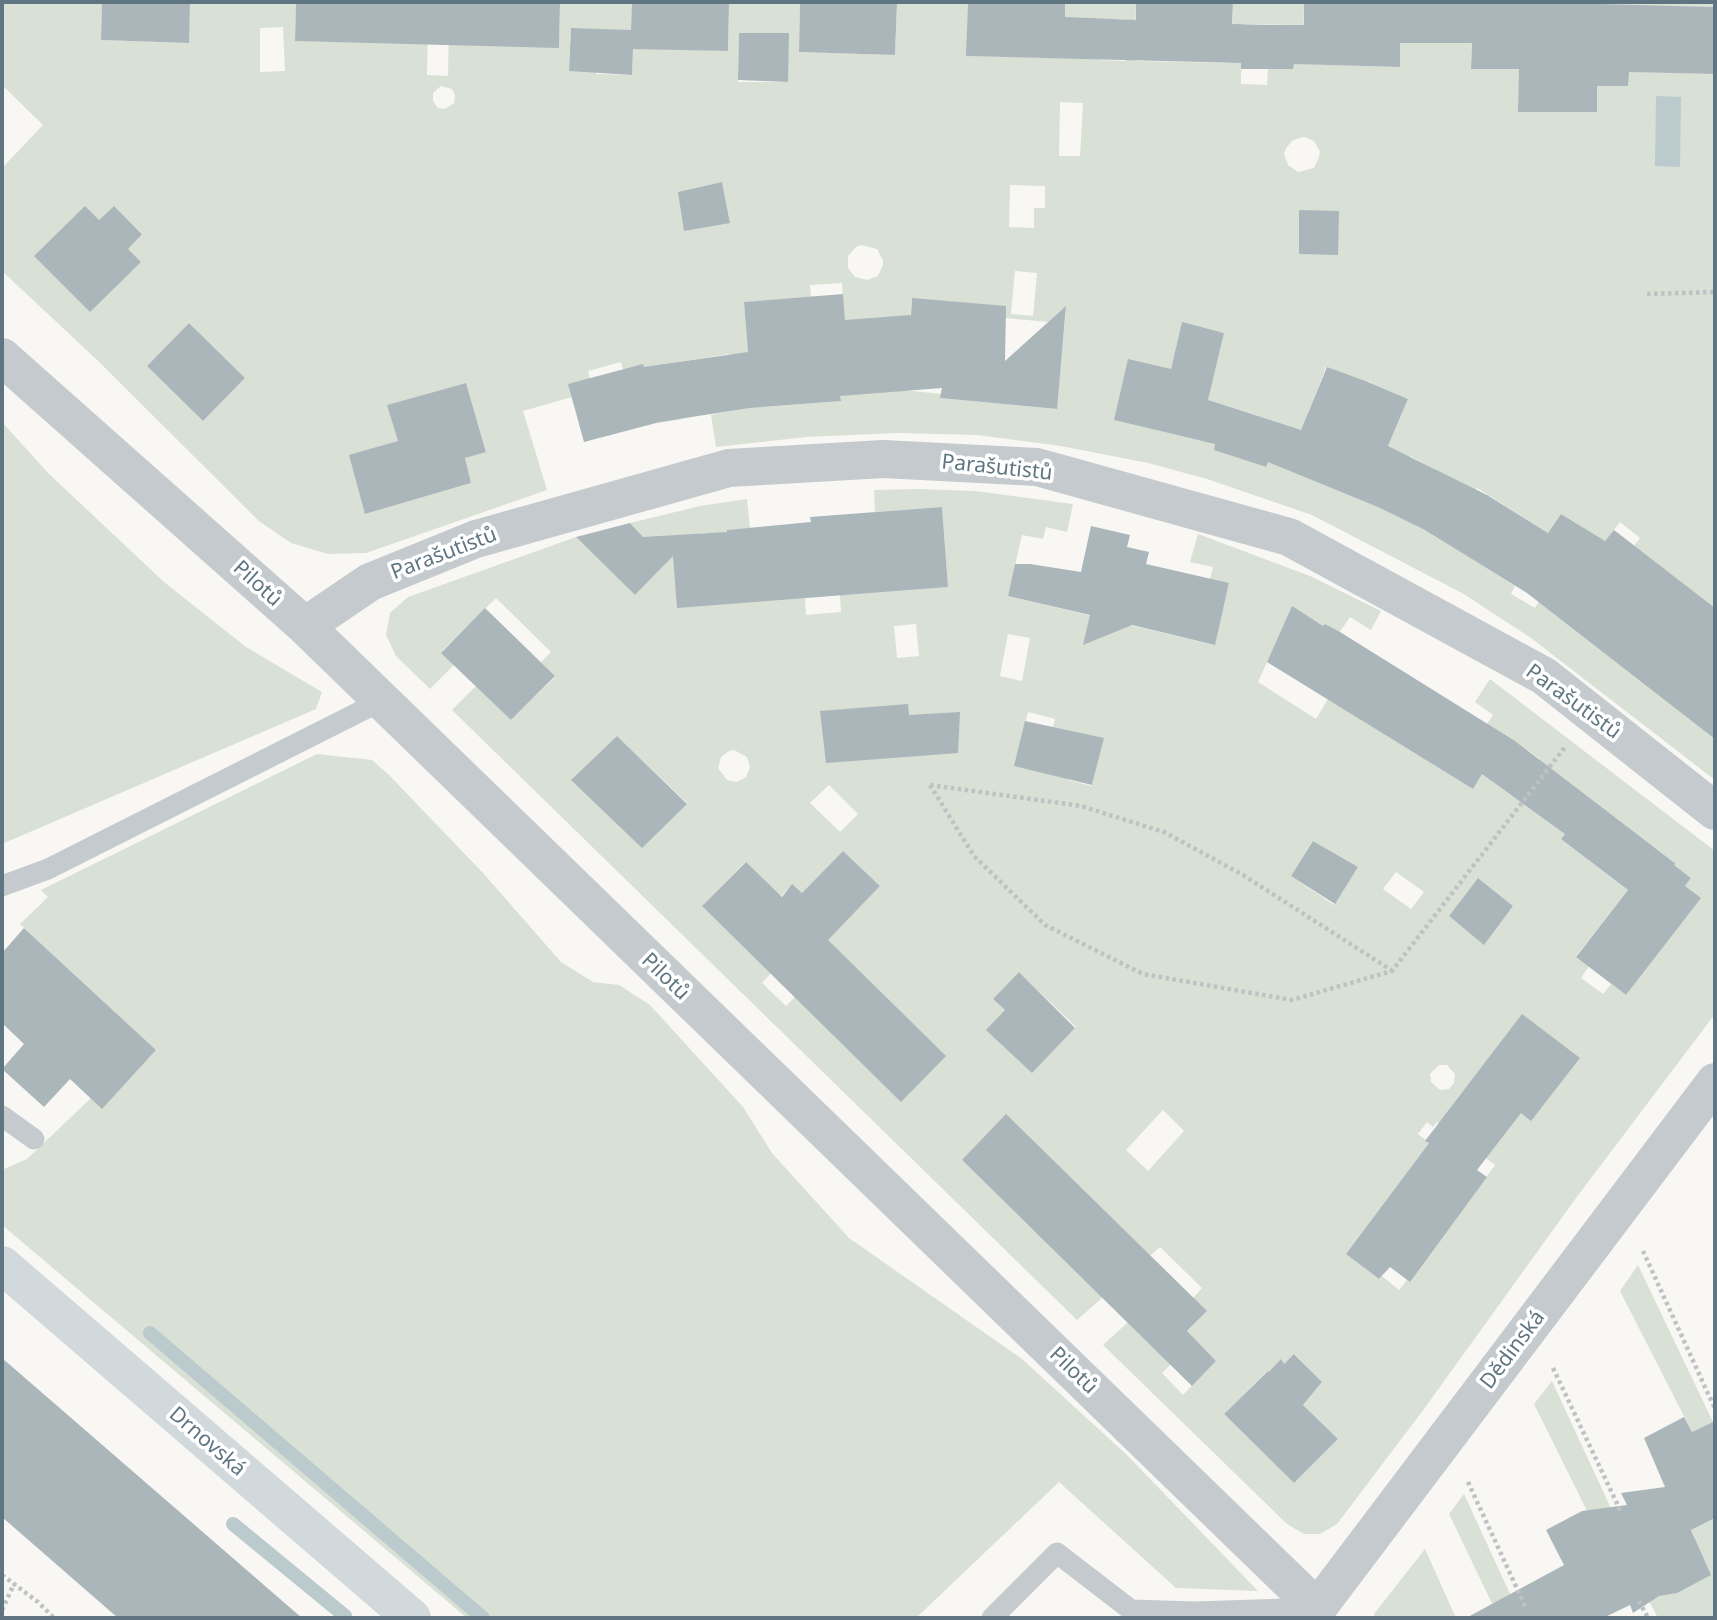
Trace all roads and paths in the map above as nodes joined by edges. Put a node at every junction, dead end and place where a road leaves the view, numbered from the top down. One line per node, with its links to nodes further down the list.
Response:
1 (1715, 292): 2 (path)
2 (1647, 294)
3 (2, 357): 4 (street, Pilotů)
4 (305, 626): 5 (street, Pilotů); 6 (street, Parašutistů)
5 (381, 701): 8 (lane); 24 (street, Pilotů)
6 (1591, 712): 7 (street, Parašutistů); 9 (path)
7 (1715, 811)
8 (2, 886)
9 (1392, 971): 9 (path)
10 (1715, 1082): 24 (street, Dědinská)
11 (2, 1116): 12 (lane)
12 (34, 1139)
13 (1643, 1251): 16 (path)
14 (2, 1265): 27 (main road, Drnovská)
15 (1553, 1368): 18 (path)
16 (1715, 1409)
17 (1467, 1479): 22 (path)
18 (1621, 1511)
19 (2, 1576): 20 (path)
20 (15, 1584): 23 (path); 28 (path)
21 (1639, 1601): 30 (path)
22 (1525, 1606)
23 (2, 1610)
24 (1314, 1613): 26 (lane)
25 (1127, 1614): 26 (lane); 29 (lane)
26 (1229, 1615)
27 (409, 1617)
28 (54, 1618)
29 (992, 1618)
30 (1648, 1618)

